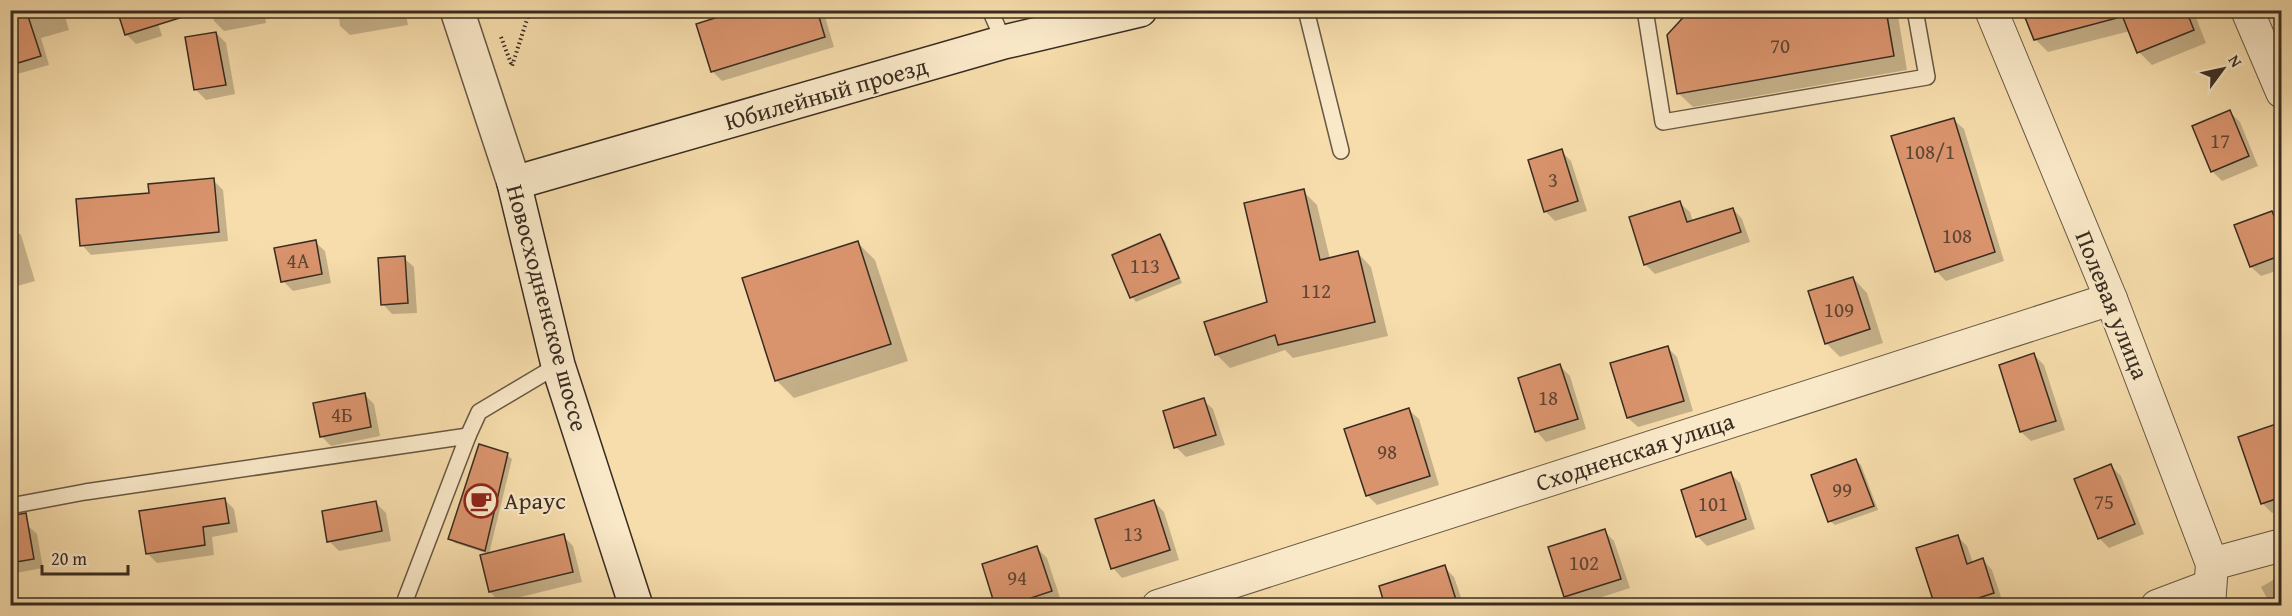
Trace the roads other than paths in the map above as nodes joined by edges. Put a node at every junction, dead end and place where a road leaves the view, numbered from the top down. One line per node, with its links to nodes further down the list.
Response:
1 (457, 10): 12 (main road, Новосходненское шоссе)
2 (990, 10): 9 (lane)
3 (1140, 10): 9 (main road, Юбилейный проезд)
4 (1306, 10): 11 (lane)
5 (1645, 10): 6 (lane)
6 (1915, 10)
7 (1991, 10): 13 (street, Полевая улица)
8 (2247, 10): 10 (street)
9 (1004, 42): 12 (main road, Юбилейный проезд)
10 (2282, 92)
11 (1341, 151)
12 (514, 183): 14 (main road, Новосходненское шоссе)
13 (2111, 299): 18 (street, Полевая улица); 21 (street, Сходненская улица)
14 (558, 365): 15 (lane); 20 (main road, Новосходненское шоссе)
15 (468, 436): 16 (lane); 19 (lane)
16 (10, 506)
17 (2282, 544): 18 (street)
18 (2210, 585): 22 (street)
19 (403, 606)
20 (636, 606)
21 (1158, 606)
22 (2157, 606)

